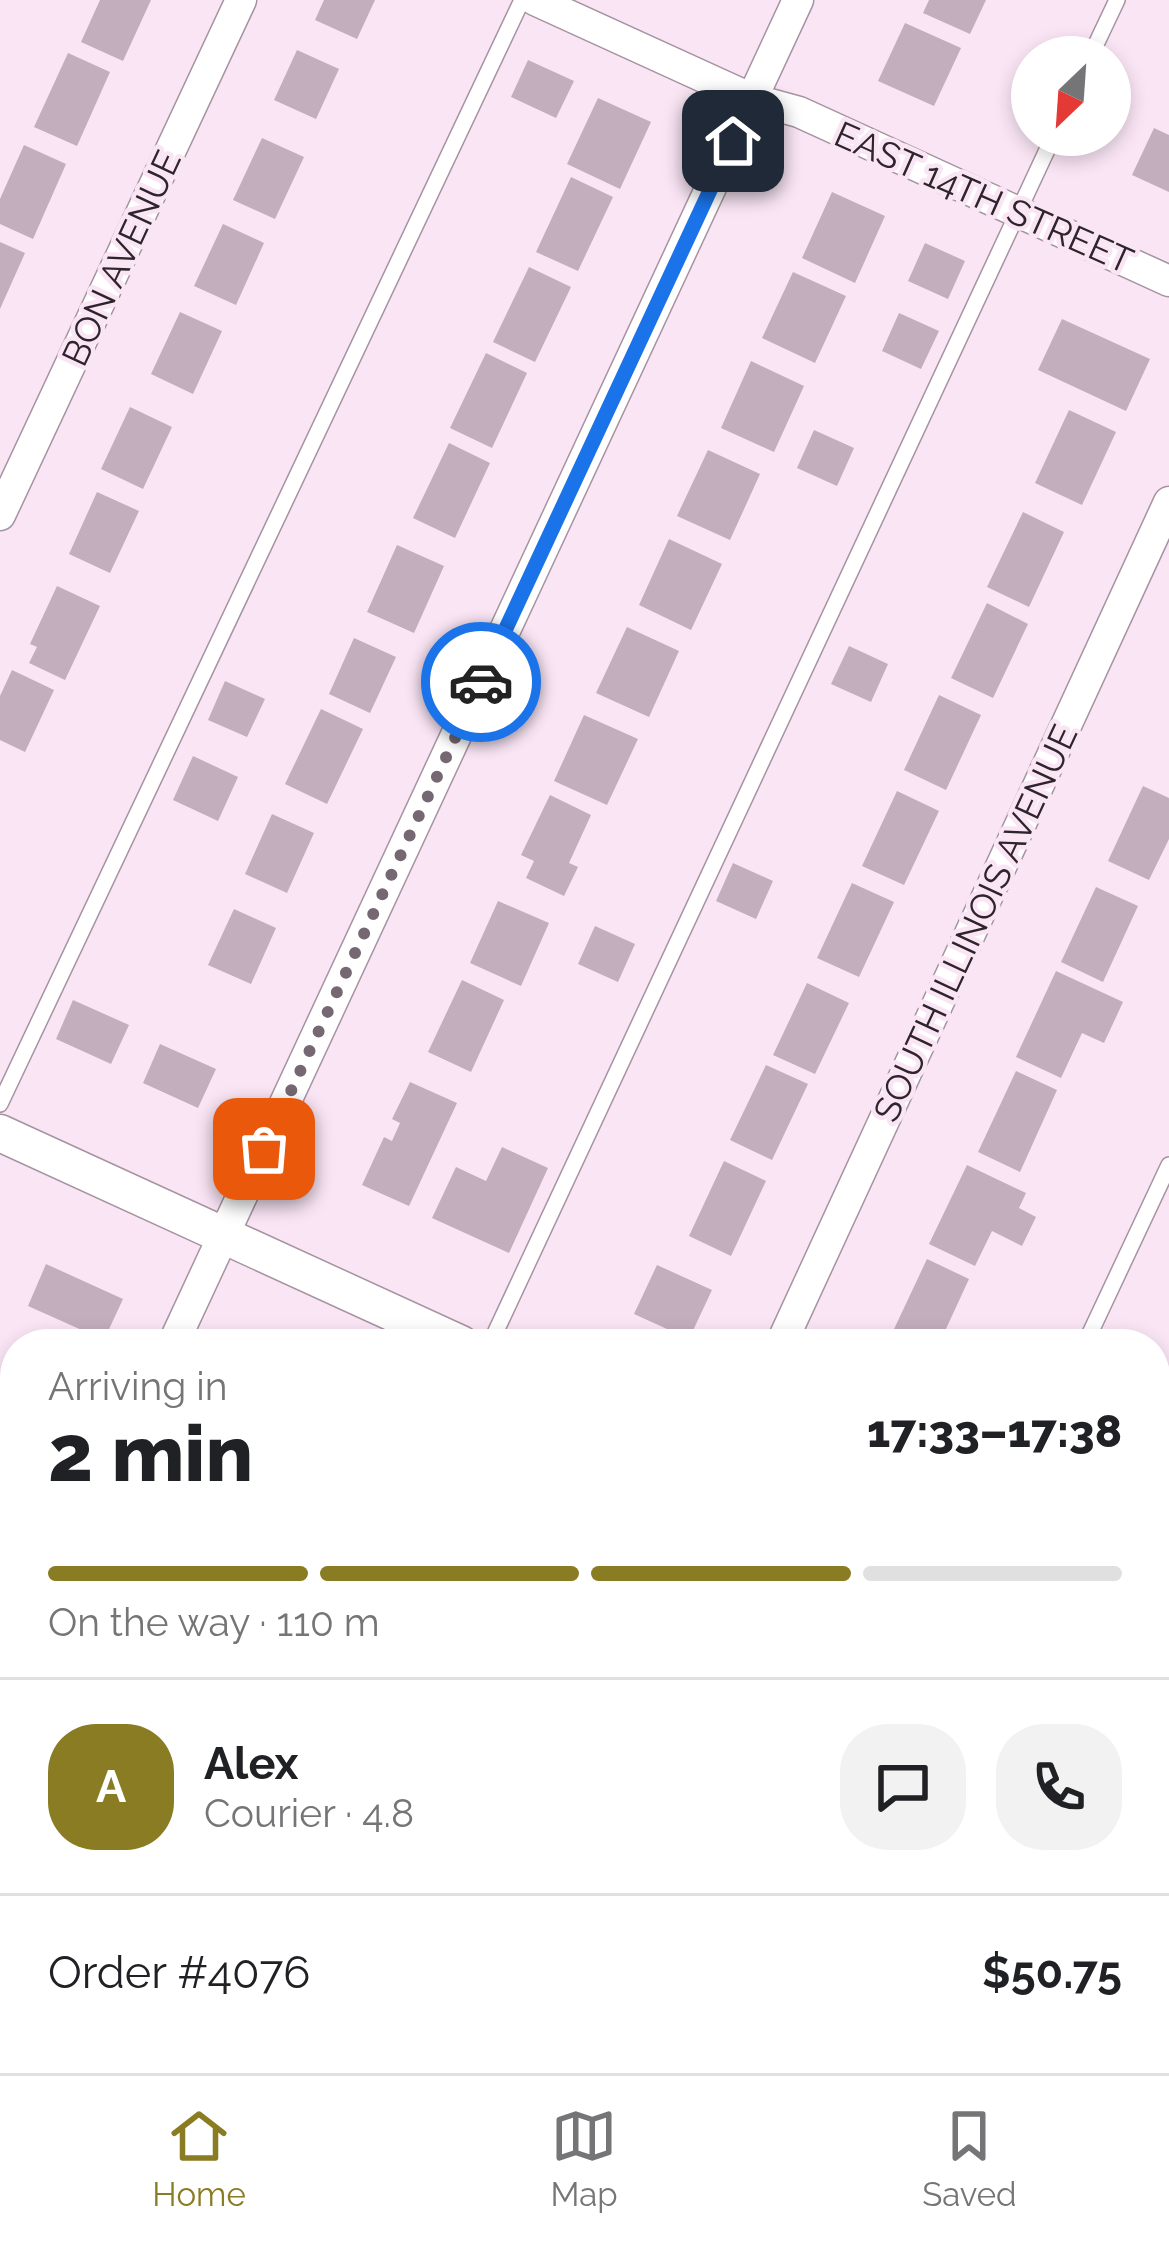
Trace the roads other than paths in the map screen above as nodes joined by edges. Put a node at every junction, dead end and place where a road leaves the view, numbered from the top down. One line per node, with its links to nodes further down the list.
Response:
1 (242, 0): 12 (street, BON AVENUE)
2 (522, 0): 13 (lane)
3 (535, 0): 7 (street, EAST 14TH STREET)
4 (798, 0): 7 (street)
5 (1117, 0): 6 (lane)
6 (1100, 36)
7 (752, 99): 9 (street, EAST 14TH STREET); 16 (street)
8 (1044, 156): 9 (lane)
9 (1018, 213): 10 (street, EAST 14TH STREET); 19 (lane)
10 (1169, 281)
11 (1169, 502): 20 (street, SOUTH ILLINOIS AVENUE)
12 (0, 515)
13 (0, 1104)
14 (0, 1133): 16 (street)
15 (1169, 1165): 21 (lane)
16 (225, 1233): 17 (street); 18 (street)
17 (180, 1329)
18 (429, 1329)
19 (497, 1329)
20 (788, 1329)
21 (1092, 1329)

